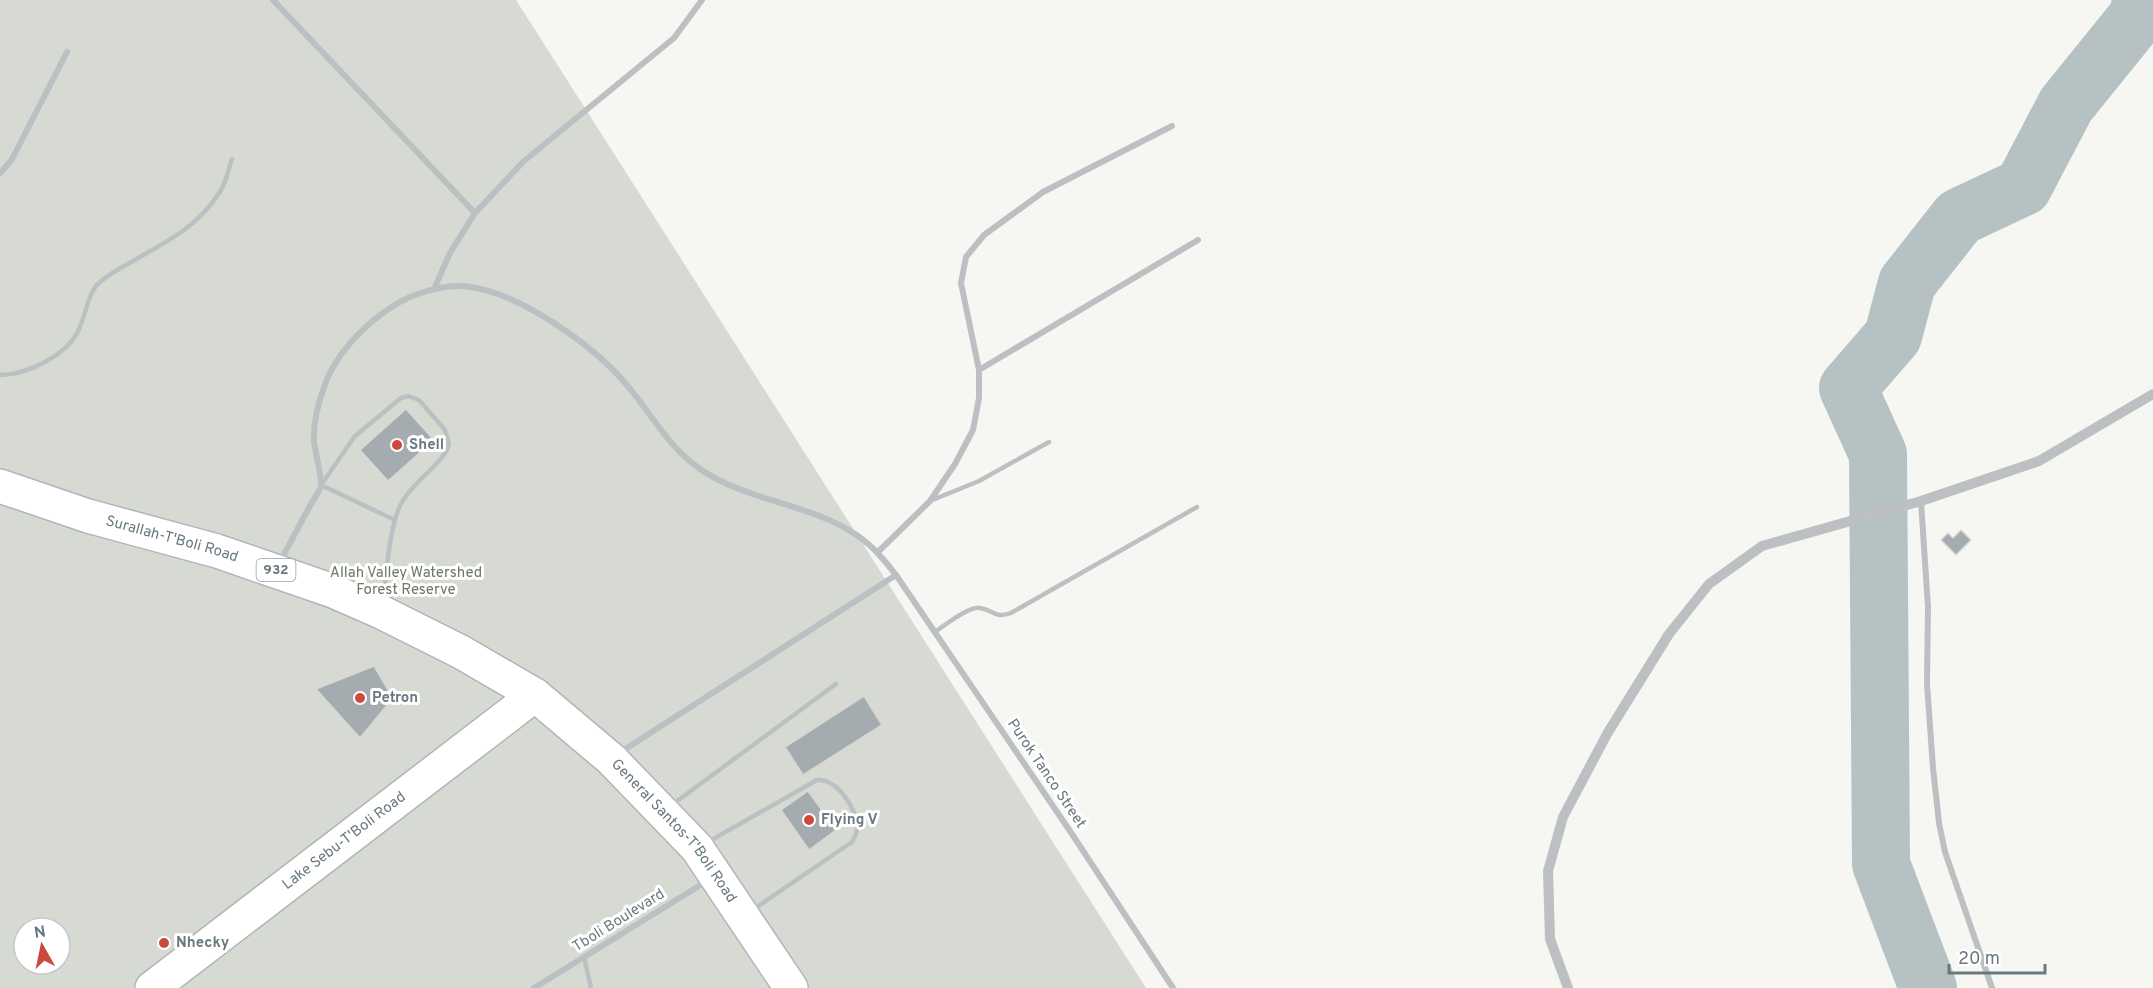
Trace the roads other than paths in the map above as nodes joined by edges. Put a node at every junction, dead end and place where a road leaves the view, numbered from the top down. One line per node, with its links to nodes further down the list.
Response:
1 (273, 0): 7 (street)
2 (702, 0): 7 (street)
3 (67, 52): 6 (street)
4 (1172, 126): 10 (street)
5 (232, 159): 11 (lane)
6 (0, 173)
7 (475, 213): 9 (street)
8 (1198, 240): 10 (street)
9 (434, 289): 15 (street, Purok Tanco Street); 20 (street, Purok Tanco Street)
10 (979, 370): 16 (street)
11 (0, 375)
12 (2153, 394): 17 (street)
13 (1049, 442): 16 (lane)
14 (0, 486): 21 (main road, Surallah-T'Boli Road / 932)
15 (321, 486): 19 (lane); 19 (lane); 21 (street)
16 (930, 501): 20 (street)
17 (1921, 501): 38 (street); 39 (street)
18 (1197, 507): 24 (lane)
19 (395, 520): 23 (lane)
20 (878, 552): 22 (street, Purok Tanco Street)
21 (275, 570): 23 (main road, Surallah-T'Boli Road / 932)
22 (896, 575): 24 (street, Purok Tanco Street); 27 (street)
23 (381, 612): 26 (main road, Surallah-T'Boli Road / 932)
24 (935, 632): 37 (street, Purok Tanco Street)
25 (836, 684): 28 (lane)
26 (535, 695): 27 (main road, General Santos-T'Boli Road / 932); 33 (main road, Lake Sebu-T'Boli Road)
27 (610, 759): 28 (main road, General Santos-T'Boli Road / 932)
28 (663, 811): 29 (main road, General Santos-T'Boli Road / 932)
29 (697, 848): 30 (main road, General Santos-T'Boli Road / 932); 31 (lane)
30 (717, 875): 31 (main road, General Santos-T'Boli Road / 932); 32 (street, Tboli Boulevard)
31 (744, 916): 36 (main road, General Santos-T'Boli Road / 932)
32 (584, 957): 34 (street, Tboli Boulevard); 35 (lane)
33 (152, 988)
34 (534, 988)
35 (591, 988)
36 (790, 988)
37 (1173, 988)
38 (1568, 988)
39 (1992, 988)

